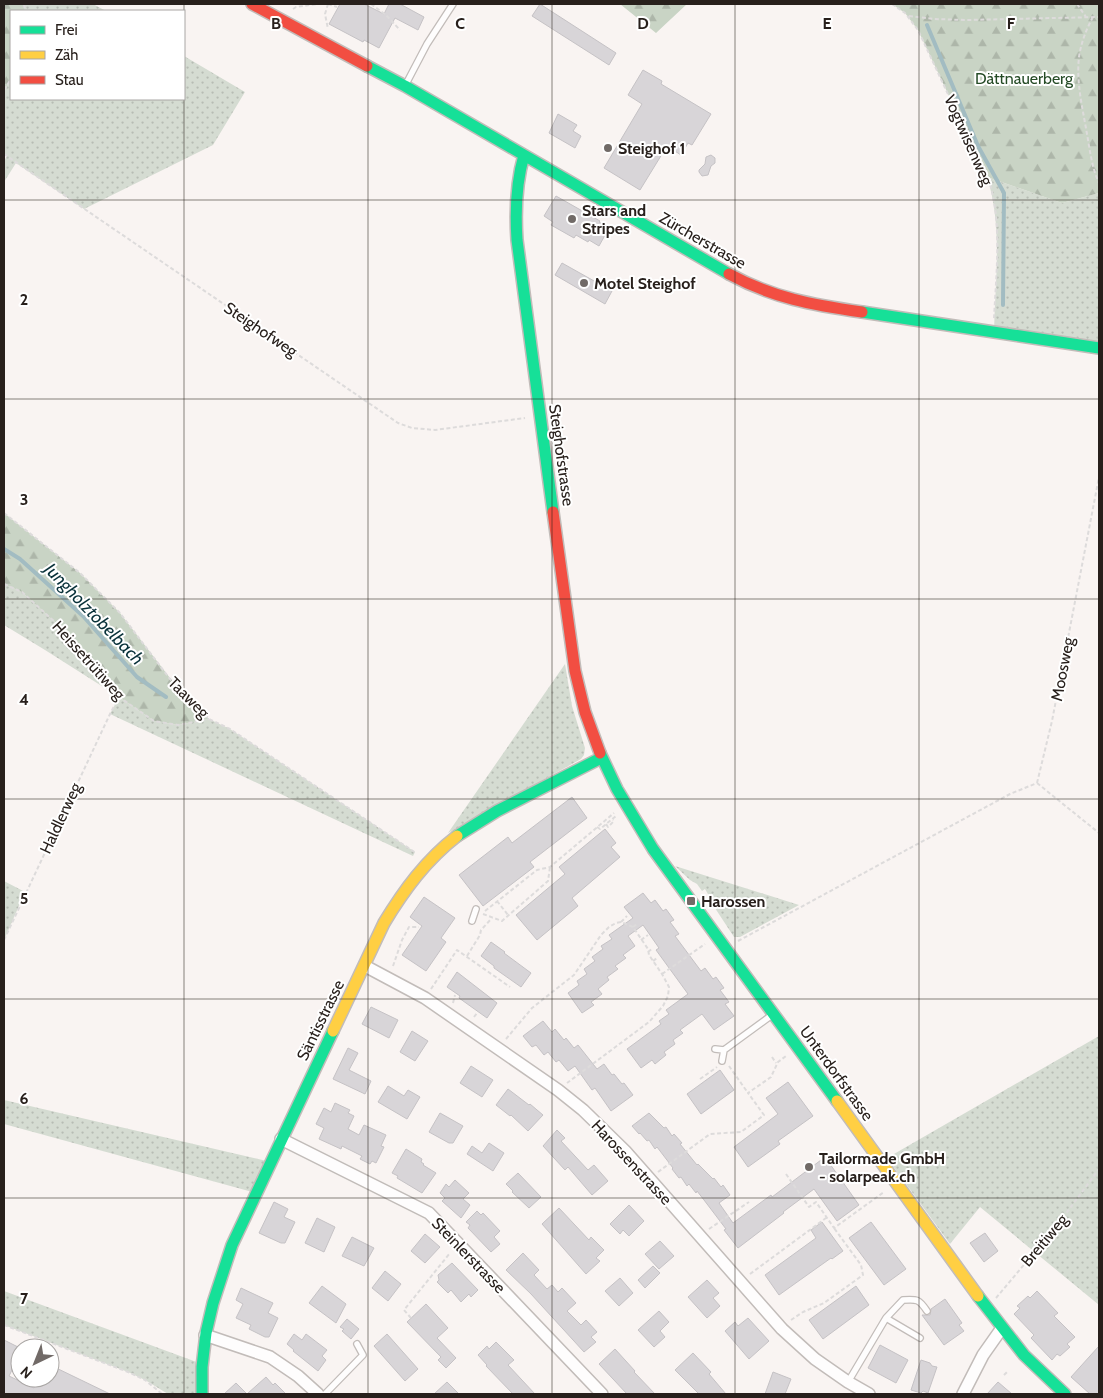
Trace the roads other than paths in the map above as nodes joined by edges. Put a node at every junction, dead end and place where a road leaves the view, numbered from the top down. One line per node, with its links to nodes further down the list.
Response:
1 (252, 4): 3 (street, Zürcherstrasse)
2 (453, 4): 3 (lane)
3 (405, 86): 4 (street, Zürcherstrasse)
4 (524, 155): 5 (street, Zürcherstrasse); 6 (street, Steighofstrasse)
5 (1099, 348)
6 (601, 758): 9 (street, Säntisstrasse); 10 (street, Unterdorfstrasse)
7 (476, 909): 8 (lane)
8 (472, 921)
9 (365, 966): 14 (street, Säntisstrasse); 21 (street, Harossenstrasse)
10 (773, 1014): 12 (lane); 17 (street, Unterdorfstrasse)
11 (715, 1049): 12 (lane)
12 (724, 1050): 13 (lane)
13 (722, 1062)
14 (281, 1139): 18 (street, Säntisstrasse); 25 (street, Steinlerstrasse)
15 (927, 1310): 16 (lane)
16 (886, 1318): 19 (lane); 21 (lane)
17 (1002, 1328): 27 (street); 28 (street, Unterdorfstrasse)
18 (206, 1335): 22 (street, Säntisstrasse); 23 (street)
19 (920, 1338)
20 (357, 1344): 24 (lane)
21 (848, 1382): 26 (street, Harossenstrasse)
22 (202, 1394)
23 (318, 1394)
24 (324, 1394)
25 (602, 1394)
26 (869, 1394)
27 (963, 1394)
28 (1065, 1394)

